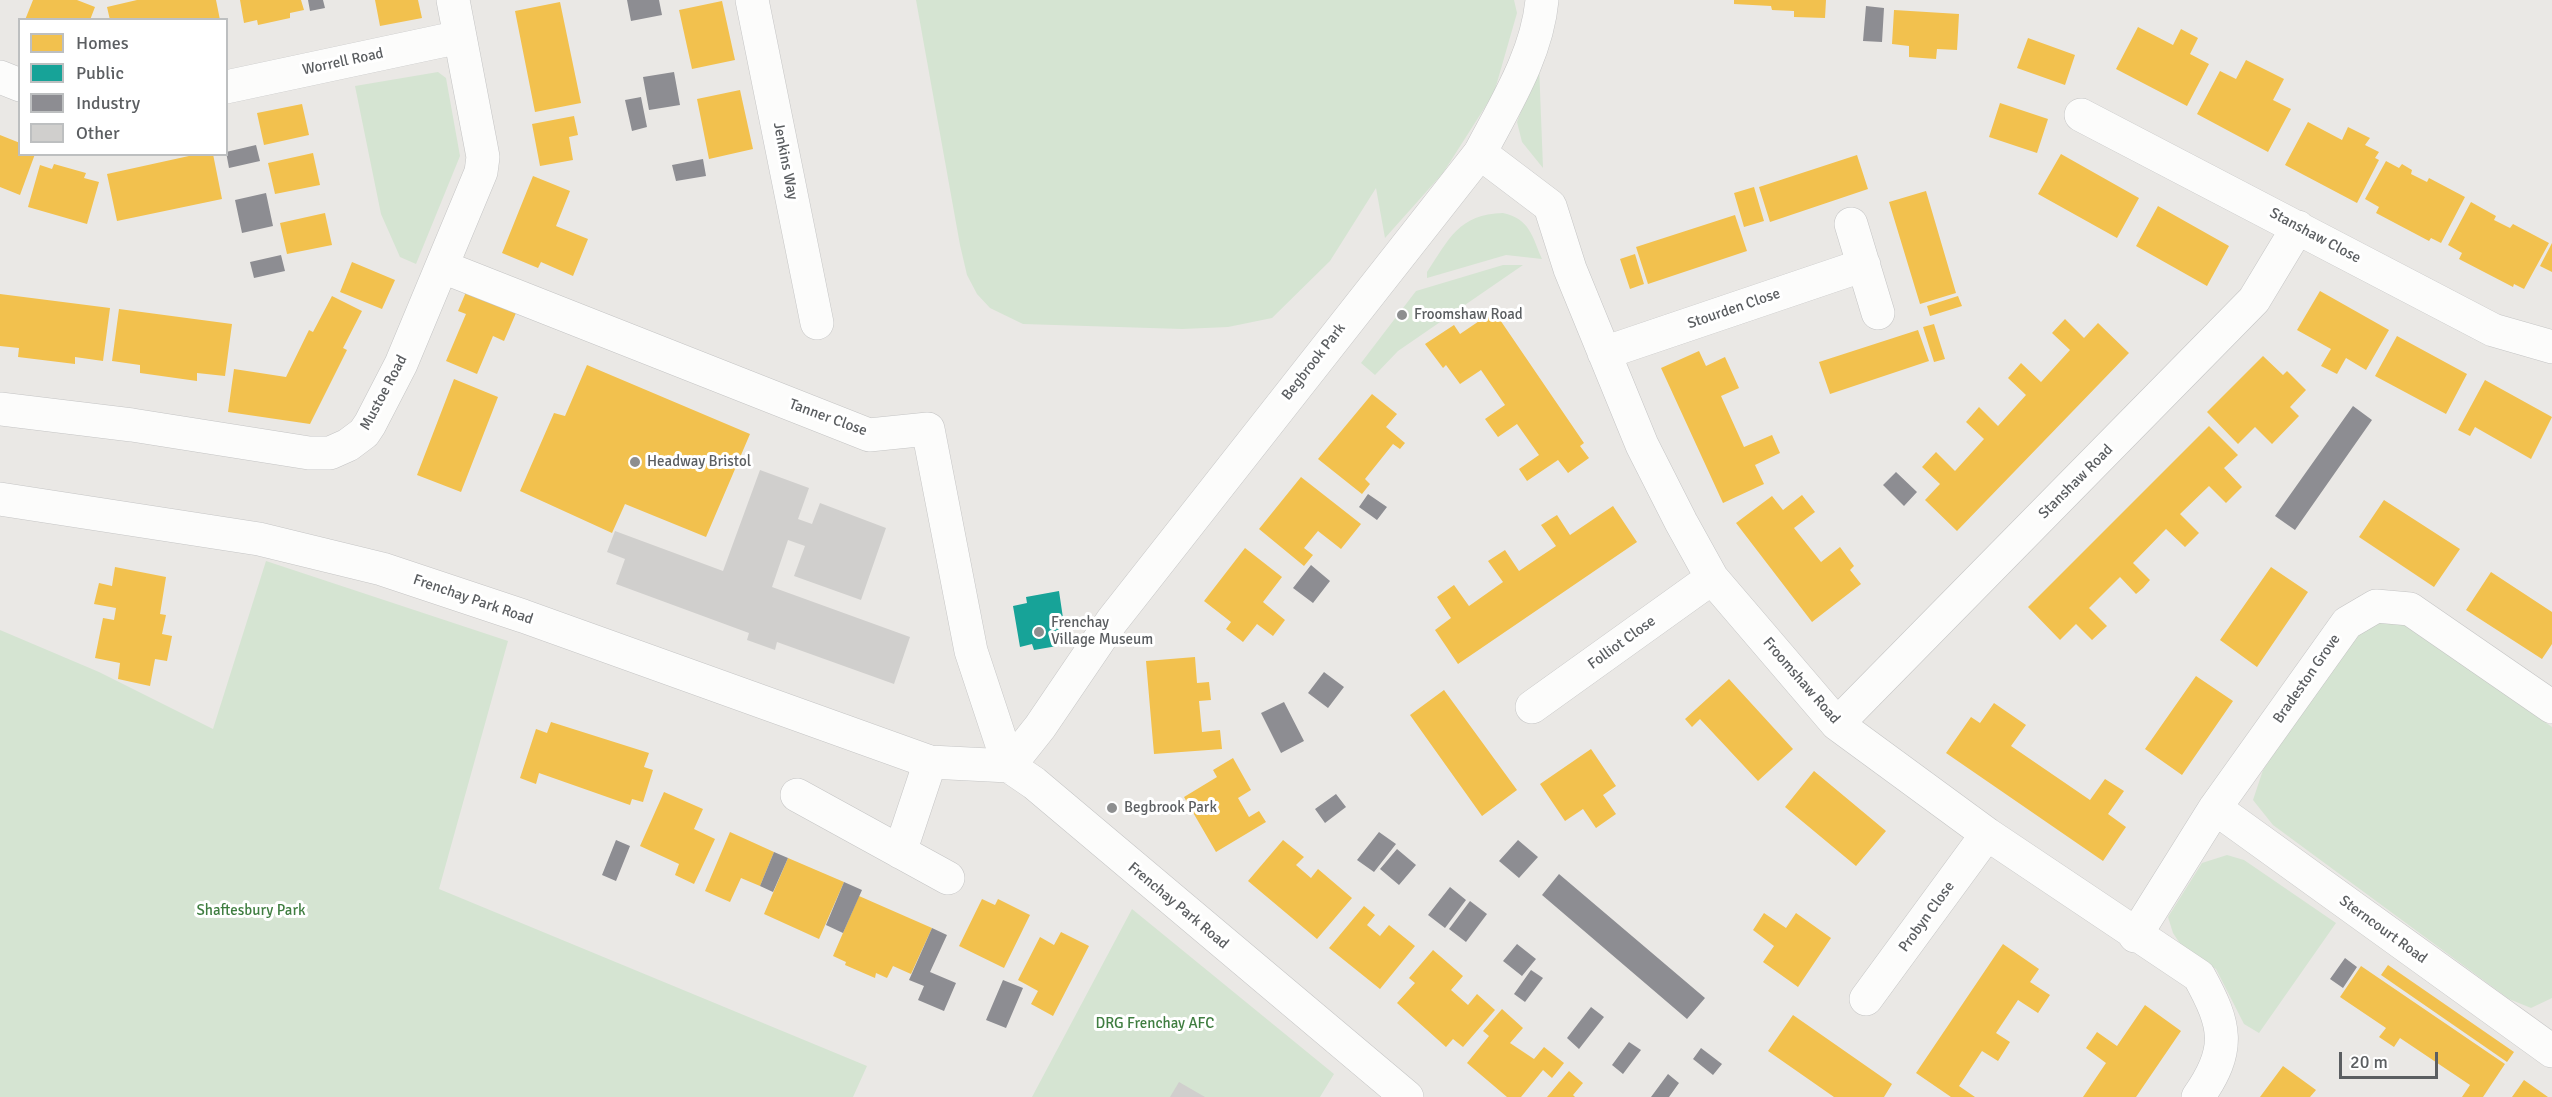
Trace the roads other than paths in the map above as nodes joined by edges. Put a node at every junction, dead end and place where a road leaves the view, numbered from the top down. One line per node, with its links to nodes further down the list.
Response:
1 (453, 0): 4 (street, Mustoe Road)
2 (752, 0): 15 (street, Jenkins Way)
3 (1542, 0): 9 (street, Begbrook Park)
4 (460, 37): 7 (street, Worrell Road); 13 (street, Mustoe Road)
5 (0, 77): 6 (street)
6 (18, 84)
7 (228, 87)
8 (2081, 115): 11 (street, Stanshaw Close)
9 (1480, 153): 17 (street, Froomshaw Road); 25 (street, Begbrook Park)
10 (1851, 224): 12 (street)
11 (2298, 227): 16 (street, Stanshaw Close); 23 (street, Stanshaw Road)
12 (1864, 265): 14 (street); 17 (street, Stourden Close)
13 (443, 267): 18 (street, Mustoe Road); 25 (street, Tanner Close)
14 (1878, 313)
15 (818, 323)
16 (2552, 347)
17 (1604, 353): 20 (street, Froomshaw Road)
18 (0, 409)
19 (0, 499): 24 (street, Frenchay Park Road)
20 (1712, 578): 21 (street, Folliot Close); 23 (street, Froomshaw Road)
21 (1532, 707)
22 (2552, 707): 27 (street, Bradeston Grove)
23 (1837, 724): 28 (street, Froomshaw Road)
24 (930, 762): 25 (street, Frenchay Park Road); 29 (street)
25 (1009, 766): 34 (street, Frenchay Park Road)
26 (796, 795): 29 (street)
27 (2215, 808): 31 (street, Bradeston Grove); 33 (street, Sterncourt Road)
28 (1987, 834): 31 (street, Froomshaw Road); 32 (street, Probyn Close)
29 (900, 852): 30 (street)
30 (948, 878)
31 (2136, 936): 35 (street, Froomshaw Road)
32 (1866, 999)
33 (2547, 1037)
34 (1407, 1097)
35 (2198, 1097)

